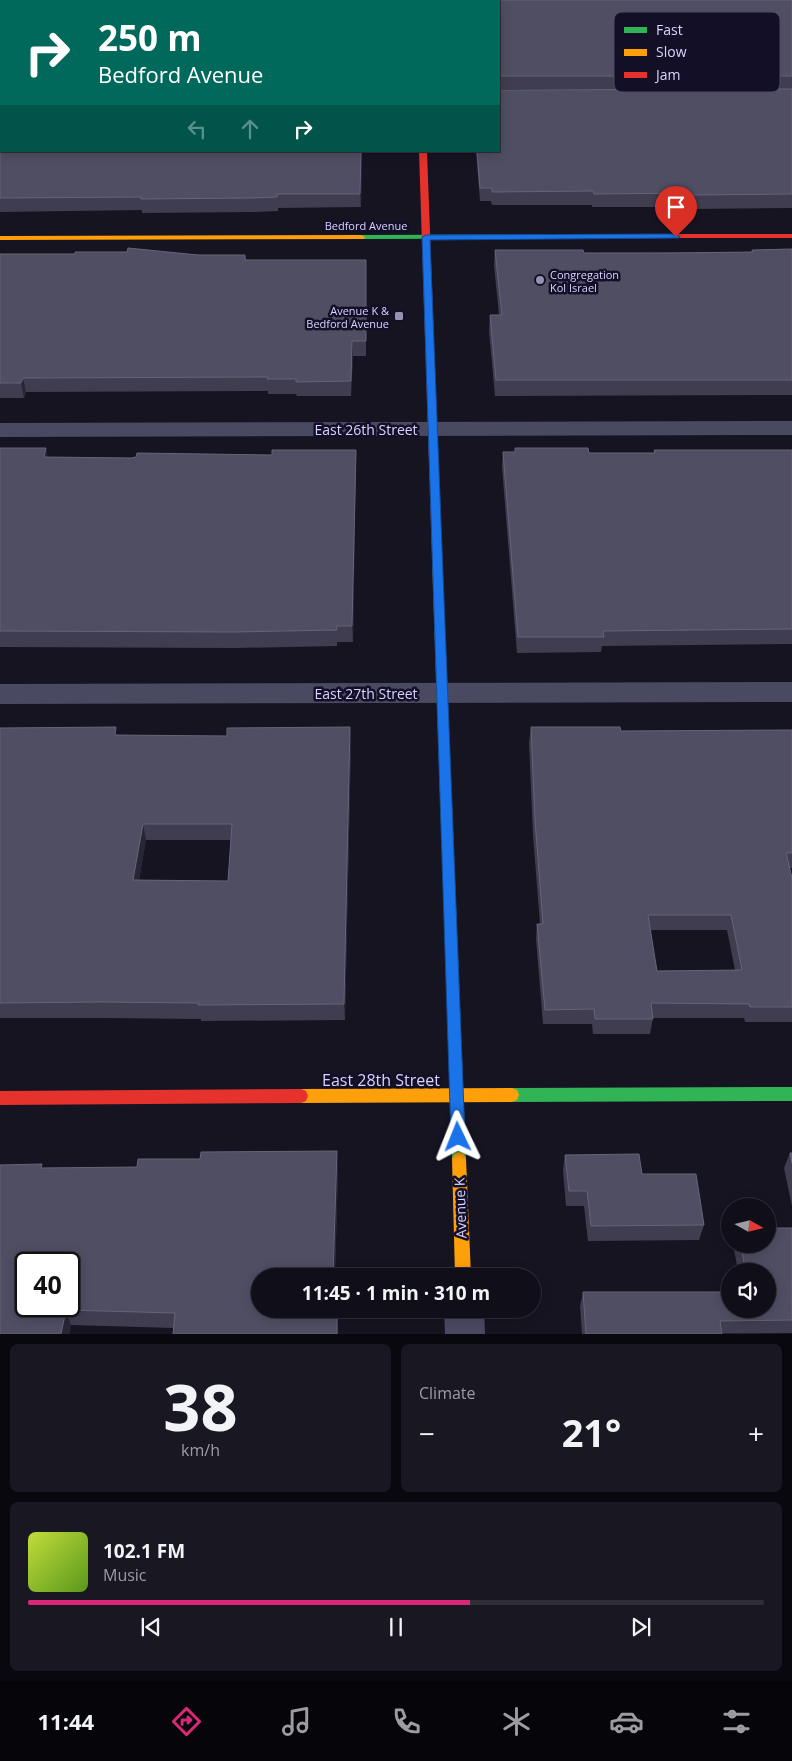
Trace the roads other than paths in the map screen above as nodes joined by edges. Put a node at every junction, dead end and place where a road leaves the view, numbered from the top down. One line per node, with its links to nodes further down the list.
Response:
1 (423, 152): 3 (street, Avenue K)
2 (792, 236): 3 (street, Bedford Avenue)
3 (426, 237): 4 (street, Bedford Avenue); 6 (street, Avenue K)
4 (0, 238)
5 (792, 428): 6 (street, East 26th Street)
6 (433, 429): 7 (street, East 26th Street); 8 (street, Avenue K)
7 (0, 430)
8 (442, 692): 9 (street, East 27th Street); 10 (street, East 27th Street); 12 (street, Avenue K)
9 (792, 692)
10 (0, 694)
11 (792, 1094): 12 (street, East 28th Street)
12 (456, 1096): 13 (street, East 28th Street); 14 (street, Avenue K)
13 (0, 1098)
14 (463, 1268)
15 (464, 1318): 16 (street)
16 (465, 1334)

